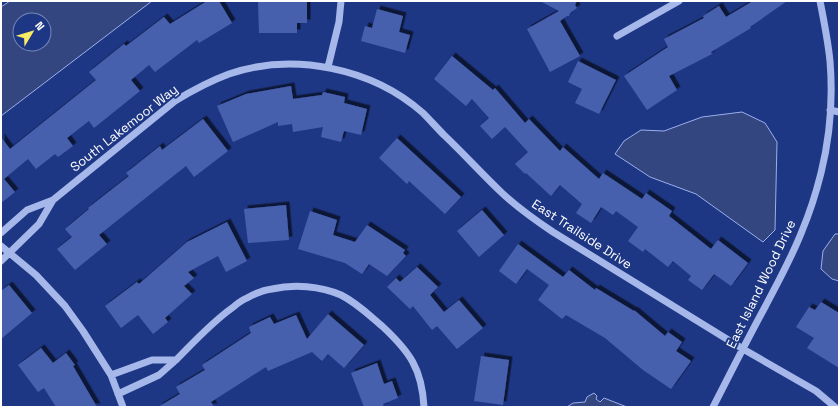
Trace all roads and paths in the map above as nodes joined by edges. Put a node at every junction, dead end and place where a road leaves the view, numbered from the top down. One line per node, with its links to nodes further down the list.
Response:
1 (341, 1): 6 (street)
2 (679, 1): 4 (street)
3 (820, 1): 7 (street, East Island Wood Drive)
4 (617, 36)
5 (258, 67): 6 (street, East Trailside Drive); 9 (street, South Lakemoor Way)
6 (328, 67): 14 (street, East Trailside Drive)
7 (830, 110): 8 (street); 14 (street, East Island Wood Drive)
8 (839, 112)
9 (53, 200): 10 (street, South Lakemoor Way); 12 (street, South Lakemoor Way)
10 (1, 233)
11 (1, 246): 12 (street)
12 (9, 253): 13 (street, South Lakemoor Way); 16 (street)
13 (1, 261)
14 (743, 349): 20 (street, East Island Wood Drive); 21 (street, East Trailside Drive)
15 (176, 360): 16 (street); 17 (street); 19 (street)
16 (111, 375): 17 (street)
17 (118, 394): 18 (street)
18 (123, 407)
19 (424, 407)
20 (713, 407)
21 (835, 407)

